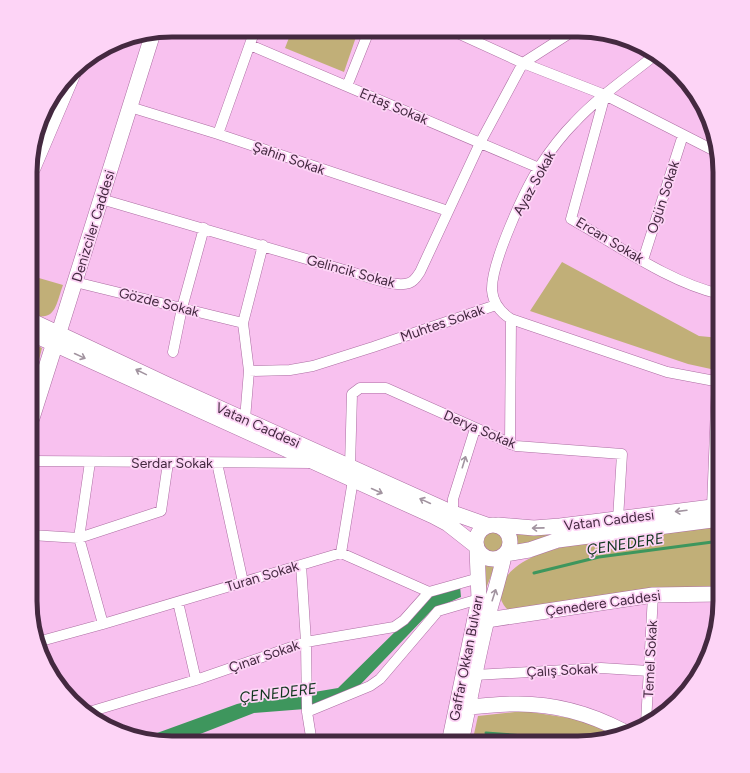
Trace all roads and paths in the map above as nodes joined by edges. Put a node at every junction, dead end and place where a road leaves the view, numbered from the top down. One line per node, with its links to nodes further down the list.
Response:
1 (253, 37): 6 (street)
2 (367, 37): 9 (street)
3 (467, 37): 8 (street)
4 (564, 37): 8 (street)
5 (151, 39): 12 (main road, Denizciler Caddesi)
6 (250, 45): 9 (street, Ertaş Sokak); 13 (street)
7 (651, 59): 11 (street, Ayaz Sokak)
8 (523, 63): 11 (street); 15 (street, Gelincik Sokak)
9 (347, 86): 15 (street, Ertaş Sokak)
10 (67, 88): 17 (main road)
11 (605, 95): 14 (street); 18 (street, Ayaz Sokak); 23 (street, Ercan Sokak)
12 (130, 107): 13 (street, Şahin Sokak); 19 (main road, Denizciler Caddesi)
13 (218, 134): 20 (street, Şahin Sokak)
14 (683, 135): 16 (street); 23 (street, Ogün Sokak)
15 (480, 143): 18 (street, Ertaş Sokak); 20 (street, Gelincik Sokak)
16 (711, 148)
17 (38, 156)
18 (539, 168): 26 (street, Ayaz Sokak)
19 (101, 199): 21 (street, Gelincik Sokak); 24 (main road, Denizciler Caddesi)
20 (448, 211): 22 (street, Gelincik Sokak)
21 (204, 228): 22 (street, Gelincik Sokak); 27 (street)
22 (263, 245): 29 (street)
23 (643, 260): 25 (street, Ercan Sokak)
24 (75, 282): 27 (street, Gözde Sokak); 32 (main road, Denizciler Caddesi)
25 (713, 292)
26 (496, 304): 28 (street, Muhtes Sokak); 34 (street, Muhtes Sokak)
27 (182, 308): 29 (street, Gözde Sokak); 33 (street)
28 (511, 319): 35 (street, Muhtes Sokak); 39 (street)
29 (243, 323): 34 (street)
30 (37, 326): 32 (main road, Vatan Caddesi)
31 (37, 336): 32 (main road, Vatan Caddesi)
32 (55, 343): 36 (main road, Denizciler Caddesi); 37 (main road, Vatan Caddesi, one-way to 32); 44 (main road, Vatan Caddesi, one-way to 44)
33 (172, 352)
34 (249, 371): 37 (street)
35 (713, 381)
36 (37, 399)
37 (245, 419): 45 (main road, Vatan Caddesi)
38 (474, 429): 39 (street, Derya Sokak); 45 (street, Derya Sokak); 48 (street, one-way to 38)
39 (510, 444): 49 (street, Derya Sokak)
40 (37, 461): 41 (street, Serdar Sokak)
41 (90, 462): 42 (street, Serdar Sokak); 52 (street)
42 (168, 463): 43 (street, Serdar Sokak); 52 (street)
43 (217, 463): 44 (street, Serdar Sokak); 58 (street)
44 (314, 463): 45 (main road, Vatan Caddesi)
45 (352, 473): 48 (main road, Vatan Caddesi, one-way to 45); 53 (main road, Vatan Caddesi, one-way to 53); 54 (street)
46 (713, 511): 49 (main road, Vatan Caddesi, one-way to 49)
47 (713, 512): 55 (main road, Vatan Caddesi)
48 (453, 513): 50 (main road, Vatan Caddesi)
49 (618, 519): 50 (main road, Vatan Caddesi, one-way to 50)
50 (493, 525): 53 (main road); 55 (main road)
51 (37, 535): 52 (street)
52 (79, 538): 65 (street)
53 (476, 548): 55 (main road, Vatan Caddesi); 57 (main road, Gaffar Okkan Bulvarı)
54 (341, 553): 56 (street, Turan Sokak); 59 (street)
55 (504, 555): 64 (main road, Gaffar Okkan Bulvarı, one-way to 55)
56 (301, 565): 58 (street, Turan Sokak); 67 (street)
57 (479, 578): 59 (street); 62 (main road, Gaffar Okkan Bulvarı)
58 (243, 582): 63 (street, Turan Sokak)
59 (429, 592): 67 (street, Çınar Sokak)
60 (713, 594): 61 (main road, Çenedere Caddesi)
61 (653, 595): 64 (main road, Çenedere Caddesi); 68 (street, Temel Sokak)
62 (479, 599): 64 (main road, Gaffar Okkan Bulvarı); 73 (street)
63 (178, 602): 65 (street, Turan Sokak); 70 (street)
64 (481, 620): 69 (main road, Gaffar Okkan Bulvarı); 71 (main road, Gaffar Okkan Bulvarı)
65 (103, 624): 66 (street, Turan Sokak)
66 (43, 640)
67 (306, 642): 70 (street, Çınar Sokak); 73 (street)
68 (649, 671): 69 (street, Çalış Sokak); 74 (street, Temel Sokak)
69 (475, 675): 71 (main road, Gaffar Okkan Bulvarı)
70 (196, 680): 72 (street, Çınar Sokak)
71 (463, 707): 75 (main road); 77 (main road, Gaffar Okkan Bulvarı); 78 (main road, Gaffar Okkan Bulvarı)
72 (94, 711)
73 (307, 712): 76 (street)
74 (646, 717)
75 (618, 729)
76 (311, 736)
77 (452, 736)
78 (461, 736)

